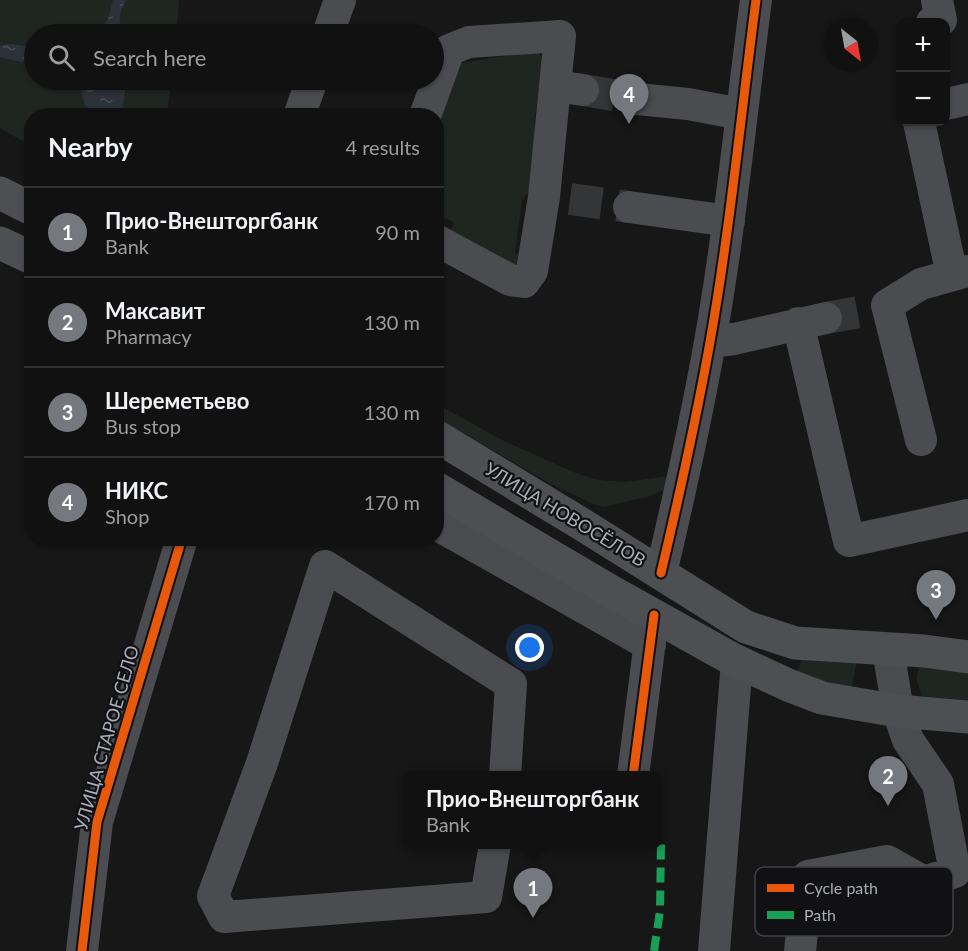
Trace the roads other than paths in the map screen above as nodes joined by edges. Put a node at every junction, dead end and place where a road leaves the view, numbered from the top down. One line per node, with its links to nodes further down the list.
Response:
1 (340, 0): 5 (street)
2 (756, 0): 14 (street)
3 (937, 0): 4 (street)
4 (941, 18)
5 (332, 24)
6 (444, 63): 21 (street)
7 (308, 90): 12 (street)
8 (434, 90): 13 (street)
9 (637, 99): 14 (street)
10 (968, 99): 11 (street)
11 (950, 103)
12 (302, 108)
13 (427, 108)
14 (741, 114): 19 (street)
15 (920, 126): 23 (street)
16 (0, 193): 17 (main road)
17 (24, 205)
18 (629, 207): 19 (street)
19 (729, 221): 24 (street)
20 (0, 243): 22 (main road)
21 (444, 244)
22 (24, 254)
23 (960, 273): 25 (street)
24 (710, 342): 28 (street); 31 (street)
25 (921, 440)
26 (444, 441): 31 (main road, УЛИЦА НОВОСЁЛОВ)
27 (444, 493): 32 (main road)
28 (968, 515)
29 (444, 528): 32 (street)
30 (180, 546): 45 (street, УЛИЦА СТАРОЕ СЕЛО)
31 (661, 573): 33 (main road, УЛИЦА НОВОСЁЛОВ)
32 (652, 630): 35 (main road); 39 (street)
33 (888, 648): 34 (main road, УЛИЦА НОВОСЁЛОВ); 36 (street)
34 (968, 657)
35 (737, 661): 36 (main road); 46 (street)
36 (898, 711): 37 (main road); 43 (street)
37 (968, 717)
38 (505, 771): 40 (street)
39 (634, 771)
40 (494, 849)
41 (855, 867): 42 (street)
42 (898, 867)
43 (953, 873)
44 (802, 936): 47 (street)
45 (82, 951)
46 (714, 951)
47 (800, 951)

